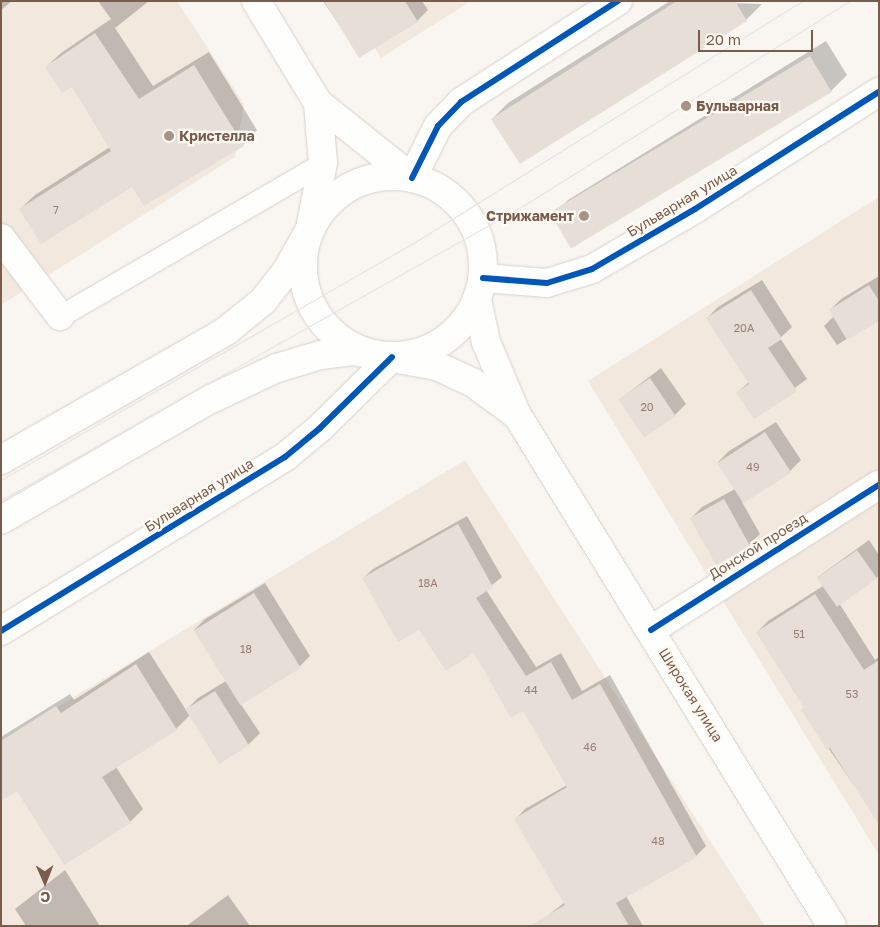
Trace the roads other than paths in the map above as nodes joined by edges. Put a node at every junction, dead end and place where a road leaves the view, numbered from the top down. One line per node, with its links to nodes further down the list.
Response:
1 (256, 1): 4 (main road)
2 (618, 1): 6 (main road)
3 (879, 92): 9 (main road, Бульварная улица)
4 (318, 103): 5 (main road); 6 (main road)
5 (323, 163): 7 (main road); 10 (lane)
6 (412, 178): 7 (main road); 9 (main road, Широкая улица)
7 (310, 228): 11 (main road); 13 (main road)
8 (1, 238): 10 (main road)
9 (480, 289): 11 (main road); 12 (main road, Широкая улица)
10 (60, 316)
11 (392, 357): 12 (main road, Широкая улица); 15 (main road); 17 (main road, Бульварная улица)
12 (517, 414): 16 (main road, Широкая улица)
13 (1, 460)
14 (879, 485): 16 (main road, Донской проезд)
15 (1, 520)
16 (651, 630): 18 (main road, Широкая улица)
17 (1, 631)
18 (832, 926)

